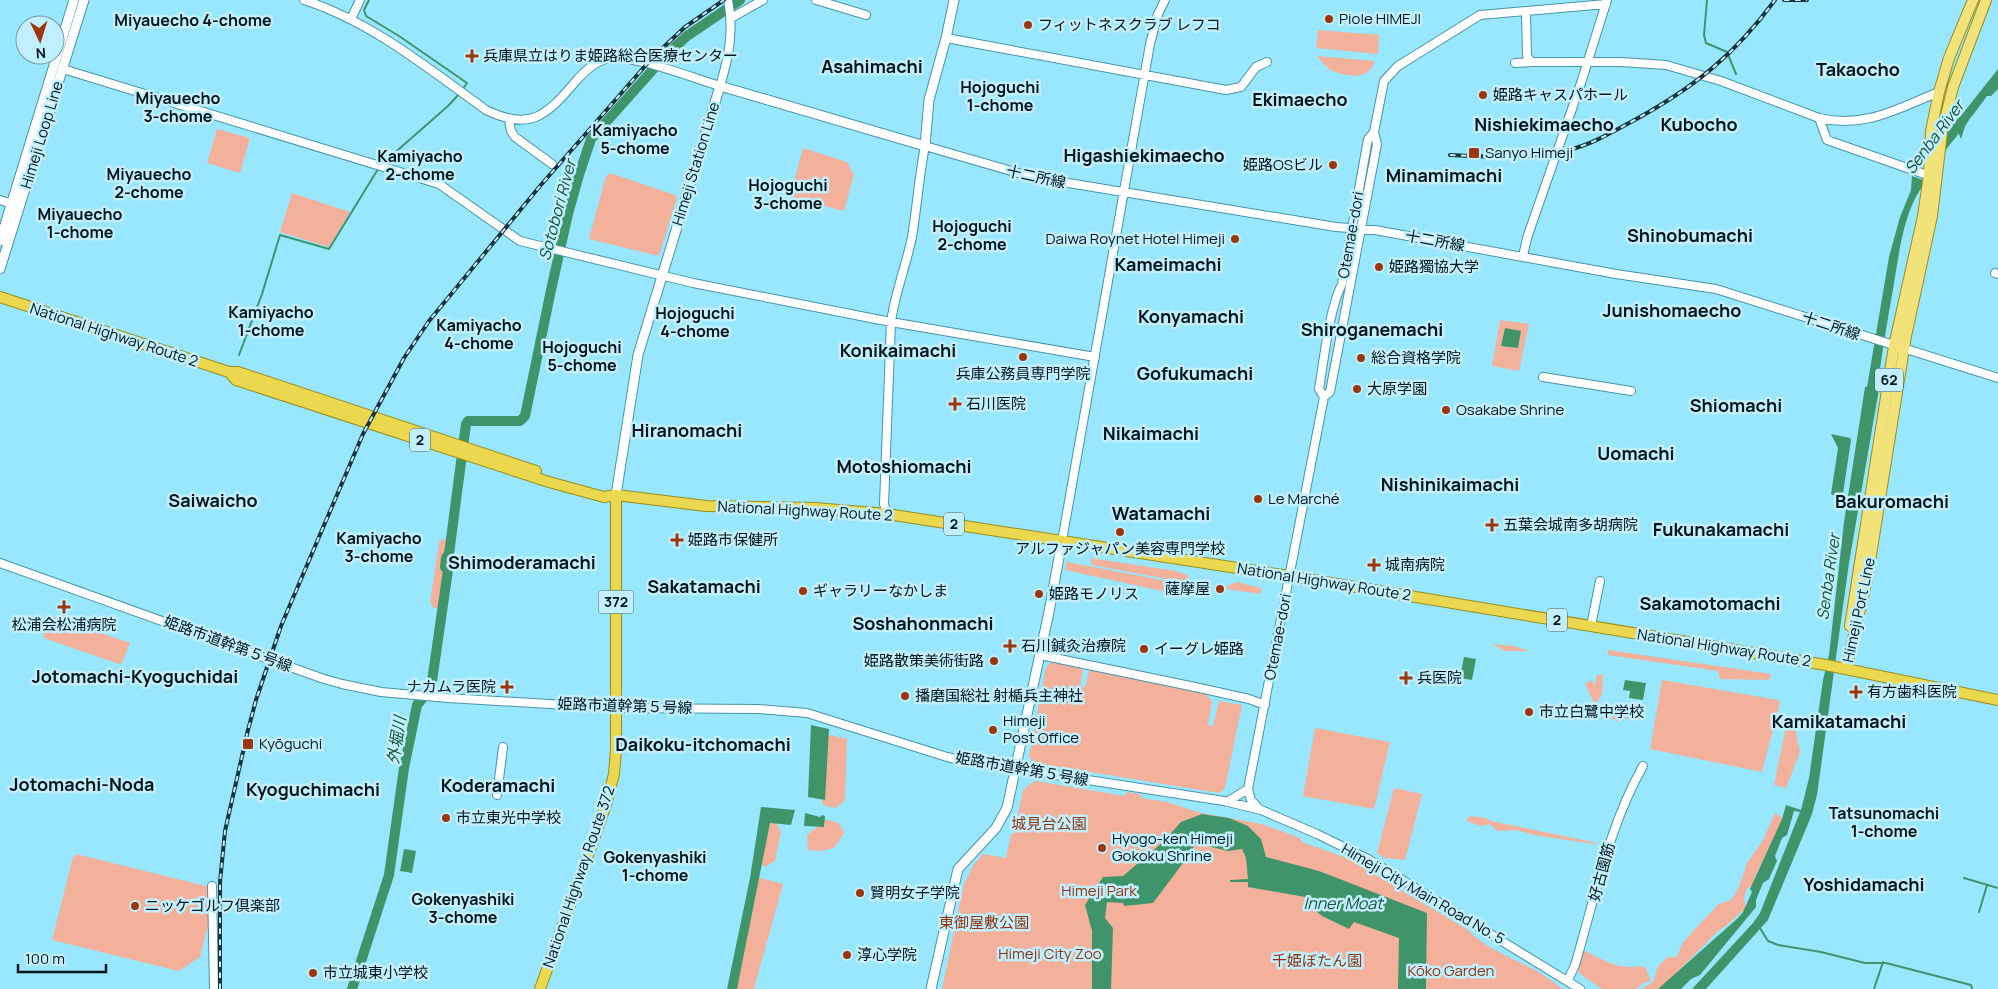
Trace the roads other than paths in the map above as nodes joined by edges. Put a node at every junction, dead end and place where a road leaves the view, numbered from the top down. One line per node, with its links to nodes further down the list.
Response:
1 (74, 0): 34 (main road, Himeji Loop Line)
2 (84, 0): 22 (main road, Himeji Loop Line)
3 (304, 0): 15 (street)
4 (360, 0): 15 (street)
5 (728, 0): 16 (street)
6 (763, 0): 16 (street)
7 (816, 0): 14 (street)
8 (955, 0): 17 (main road)
9 (1165, 0): 23 (street)
10 (1973, 0): 25 (main road, Himeji Port Line / 62)
11 (1986, 0): 31 (main road, Himeji Port Line / 62)
12 (1606, 2): 13 (street); 21 (street)
13 (1526, 12): 19 (street); 28 (street, Otemae-dori)
14 (866, 15)
15 (351, 18): 27 (street)
16 (731, 18): 24 (street)
17 (946, 38): 23 (street); 29 (main road)
18 (1267, 62): 23 (street)
19 (1534, 62): 20 (street); 21 (street)
20 (1515, 63)
21 (1587, 63): 26 (street); 38 (street)
22 (63, 68): 34 (main road, Himeji Loop Line); 40 (street)
23 (1144, 73): 32 (street)
24 (720, 86): 27 (street); 29 (main road, Himeji Station Line); 40 (main road, Himeji Station Line)
25 (1939, 92): 26 (street); 31 (main road, Himeji Port Line / 62)
26 (1819, 118): 31 (street)
27 (509, 120): 30 (street)
28 (1374, 132): 35 (street, Otemae-dori); 36 (street, Otemae-dori)
29 (925, 146): 32 (street, 十二所線); 42 (street)
30 (552, 164)
31 (1933, 177): 43 (main road, Himeji Port Line / 62)
32 (1124, 192): 35 (street, 十二所線); 44 (street)
33 (0, 200): 34 (street)
34 (16, 205): 37 (main road, Himeji Loop Line); 39 (main road, Himeji Loop Line)
35 (1352, 228): 36 (street, 十二所線); 48 (street, Otemae-dori)
36 (1362, 228): 38 (street, 十二所線); 48 (street, Otemae-dori)
37 (0, 241)
38 (1523, 256): 43 (street, 十二所線)
39 (0, 269)
40 (662, 276): 42 (street); 49 (main road, Himeji Station Line)
41 (0, 297): 49 (highway, National Highway Route 2 / 2)
42 (891, 322): 44 (street); 50 (street)
43 (1895, 346): 46 (street, 十二所線); 57 (main road, Himeji Port Line / 62)
44 (1095, 357): 51 (street)
45 (1543, 377): 47 (street)
46 (1998, 378)
47 (1631, 391)
48 (1324, 397): 53 (street, Otemae-dori)
49 (616, 495): 50 (highway, National Highway Route 2 / 2); 60 (highway, National Highway Route 372 / 372)
50 (887, 514): 51 (highway, National Highway Route 2 / 2)
51 (1062, 541): 53 (highway, National Highway Route 2 / 2); 56 (main road)
52 (0, 563): 60 (street, 姫路市道幹第５号線)
53 (1289, 576): 55 (highway, National Highway Route 2 / 2); 59 (street, Otemae-dori)
54 (1600, 581): 55 (street)
55 (1591, 626): 57 (highway, National Highway Route 2 / 2)
56 (1040, 655): 59 (street); 63 (main road)
57 (1841, 668): 58 (highway, National Highway Route 2 / 2)
58 (1998, 700)
59 (1265, 705): 64 (street, Otemae-dori)
60 (616, 708): 63 (street, 姫路市道幹第５号線); 71 (highway, National Highway Route 372 / 372)
61 (502, 747): 65 (street)
62 (1643, 766): 69 (street, 好古園筋)
63 (1016, 770): 66 (street, 姫路市道幹第５号線); 72 (main road)
64 (1248, 789): 66 (street); 67 (street)
65 (497, 795)
66 (1227, 802): 67 (street, 姫路市道幹第５号線)
67 (1261, 810): 69 (street, Himeji City Main Road No. 5)
68 (212, 886): 70 (street)
69 (1568, 980): 73 (street, Himeji City Main Road No. 5)
70 (214, 989)
71 (540, 989)
72 (931, 989)
73 (1580, 989)

